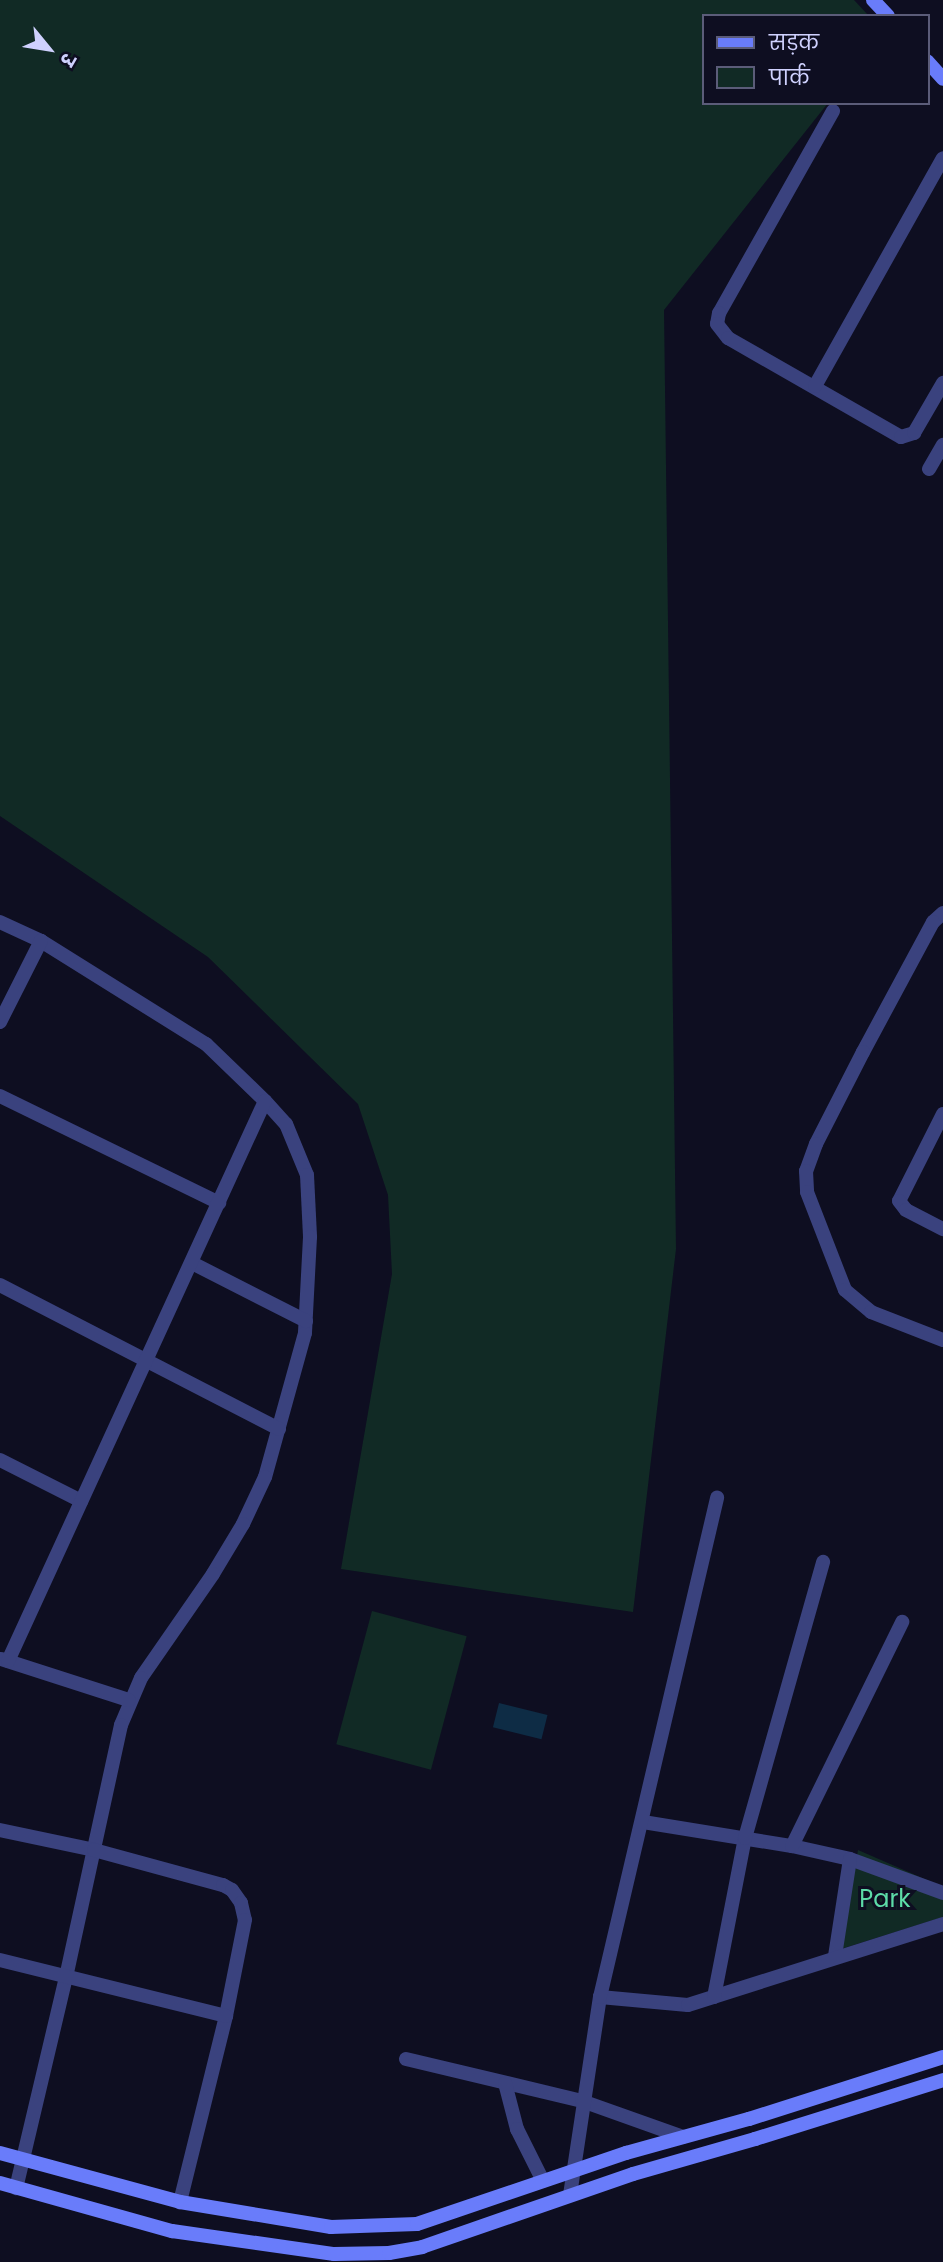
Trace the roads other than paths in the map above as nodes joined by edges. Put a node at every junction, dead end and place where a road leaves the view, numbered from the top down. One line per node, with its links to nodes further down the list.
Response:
1 (929, 63): 2 (street)
2 (943, 79)
3 (833, 111): 6 (street)
4 (943, 158): 6 (street)
5 (943, 383): 6 (street)
6 (815, 386)
7 (943, 444): 8 (street)
8 (929, 469)
9 (943, 913): 21 (street)
10 (0, 922): 11 (street)
11 (41, 941): 12 (street); 14 (street)
12 (0, 1022)
13 (0, 1096): 16 (street)
14 (265, 1101): 16 (street); 20 (street)
15 (943, 1114): 17 (street)
16 (219, 1203): 18 (street)
17 (943, 1229)
18 (192, 1263): 20 (street); 22 (street)
19 (0, 1284): 22 (street)
20 (306, 1321): 23 (street)
21 (943, 1340)
22 (146, 1361): 23 (street); 26 (street)
23 (279, 1429): 30 (street)
24 (0, 1460): 26 (street)
25 (718, 1498): 31 (street)
26 (81, 1501): 29 (street)
27 (823, 1562): 33 (street)
28 (902, 1622): 34 (street)
29 (4, 1660): 30 (street)
30 (130, 1700): 35 (street)
31 (643, 1822): 33 (street); 42 (street)
32 (0, 1830): 35 (street)
33 (745, 1838): 34 (street); 43 (street)
34 (792, 1846): 36 (street)
35 (94, 1850): 41 (street); 44 (street)
36 (850, 1859): 37 (street); 39 (street)
37 (943, 1893)
38 (943, 1924): 39 (street)
39 (835, 1956): 43 (street)
40 (0, 1960): 41 (street)
41 (66, 1977): 44 (street); 52 (street)
42 (600, 1997): 43 (street); 49 (street)
43 (714, 1997)
44 (226, 2016): 58 (street)
45 (943, 2057): 50 (street)
46 (405, 2059): 48 (street)
47 (943, 2080): 57 (street)
48 (505, 2083): 49 (street); 54 (street)
49 (582, 2101): 50 (street); 53 (street)
50 (684, 2137): 53 (street)
51 (0, 2153): 52 (street)
52 (23, 2161): 56 (street); 58 (street)
53 (576, 2171): 54 (street); 57 (street)
54 (543, 2181): 58 (street)
55 (0, 2183): 56 (street)
56 (16, 2188): 57 (street)
57 (570, 2195)
58 (180, 2202)

